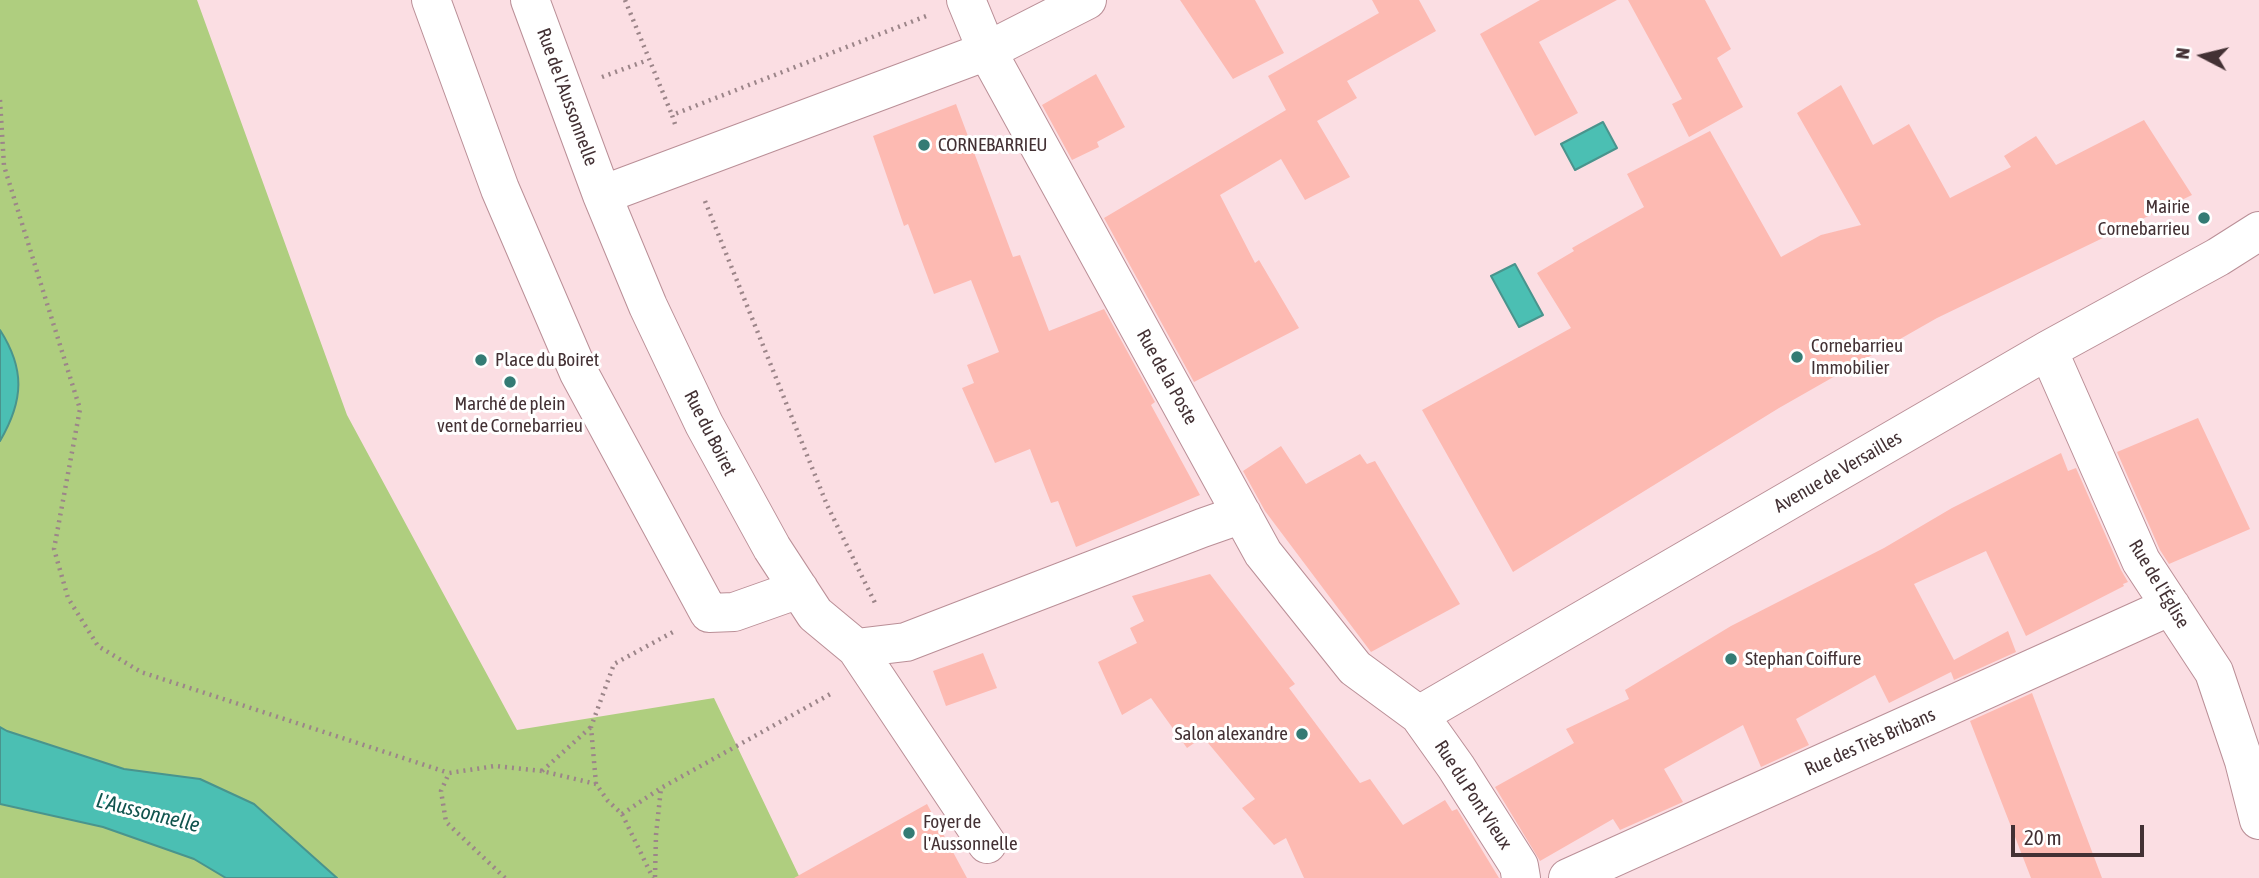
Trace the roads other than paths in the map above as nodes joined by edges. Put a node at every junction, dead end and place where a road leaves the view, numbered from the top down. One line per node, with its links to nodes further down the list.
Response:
1 (431, 0): 10 (street)
2 (530, 0): 6 (street, Rue de l'Aussonnelle)
3 (966, 0): 5 (street, Rue de la Poste)
4 (1087, 0): 5 (street)
5 (987, 51): 6 (street); 9 (street, Rue de la Poste)
6 (602, 195): 10 (street, Rue du Boiret)
7 (2259, 231): 8 (street, Avenue de Versailles)
8 (2049, 350): 11 (street, Rue de l'Église); 13 (street, Avenue de Versailles)
9 (1242, 514): 12 (street); 13 (street, Rue de la Poste)
10 (799, 589): 12 (street, Rue du Boiret)
11 (2171, 606): 14 (street, Rue de l'Église); 17 (street, Rue des Très Bribans)
12 (856, 648): 15 (street, Rue du Boiret)
13 (1419, 715): 16 (street, Rue du Pont Vieux)
14 (2259, 820)
15 (987, 844)
16 (1521, 878)
17 (1568, 878)

